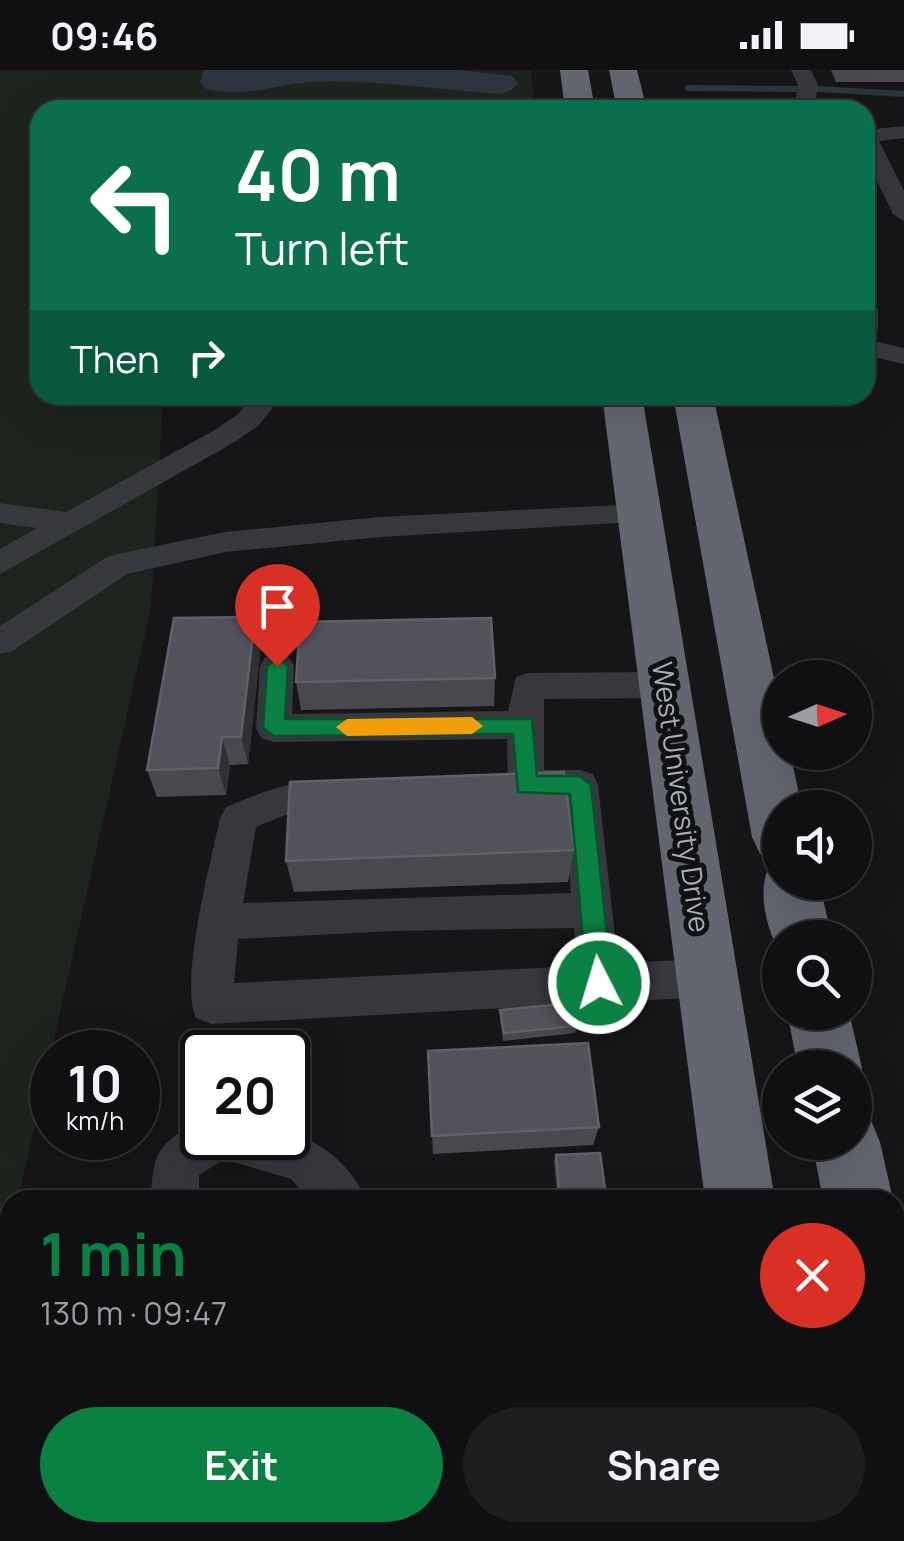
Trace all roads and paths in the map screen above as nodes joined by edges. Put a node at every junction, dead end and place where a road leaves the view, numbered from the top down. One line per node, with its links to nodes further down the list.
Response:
1 (574, 70): 4 (highway)
2 (624, 70): 5 (highway)
3 (801, 70): 6 (lane)
4 (578, 100)
5 (630, 100)
6 (806, 100)
7 (904, 132): 8 (lane)
8 (875, 135)
9 (875, 154): 10 (lane)
10 (904, 214)
11 (875, 349): 12 (lane)
12 (904, 356)
13 (261, 405): 18 (lane)
14 (624, 405): 17 (highway, West University Drive)
15 (695, 405): 24 (highway)
16 (0, 513): 18 (lane)
17 (640, 514): 20 (lane); 22 (highway, West University Drive)
18 (70, 524): 19 (lane)
19 (0, 564)
20 (0, 642)
21 (277, 666): 23 (lane)
22 (664, 686): 23 (lane); 28 (highway, West University Drive)
23 (524, 725): 26 (lane)
24 (771, 790)
25 (376, 795): 27 (lane)
26 (592, 910): 27 (lane); 29 (lane)
27 (219, 922): 29 (lane)
28 (706, 978): 29 (lane); 35 (highway, West University Drive)
29 (599, 983)
30 (181, 1160): 33 (lane)
31 (304, 1160): 34 (lane)
32 (850, 1160): 36 (highway)
33 (175, 1190)
34 (332, 1190)
35 (738, 1190)
36 (856, 1190)

